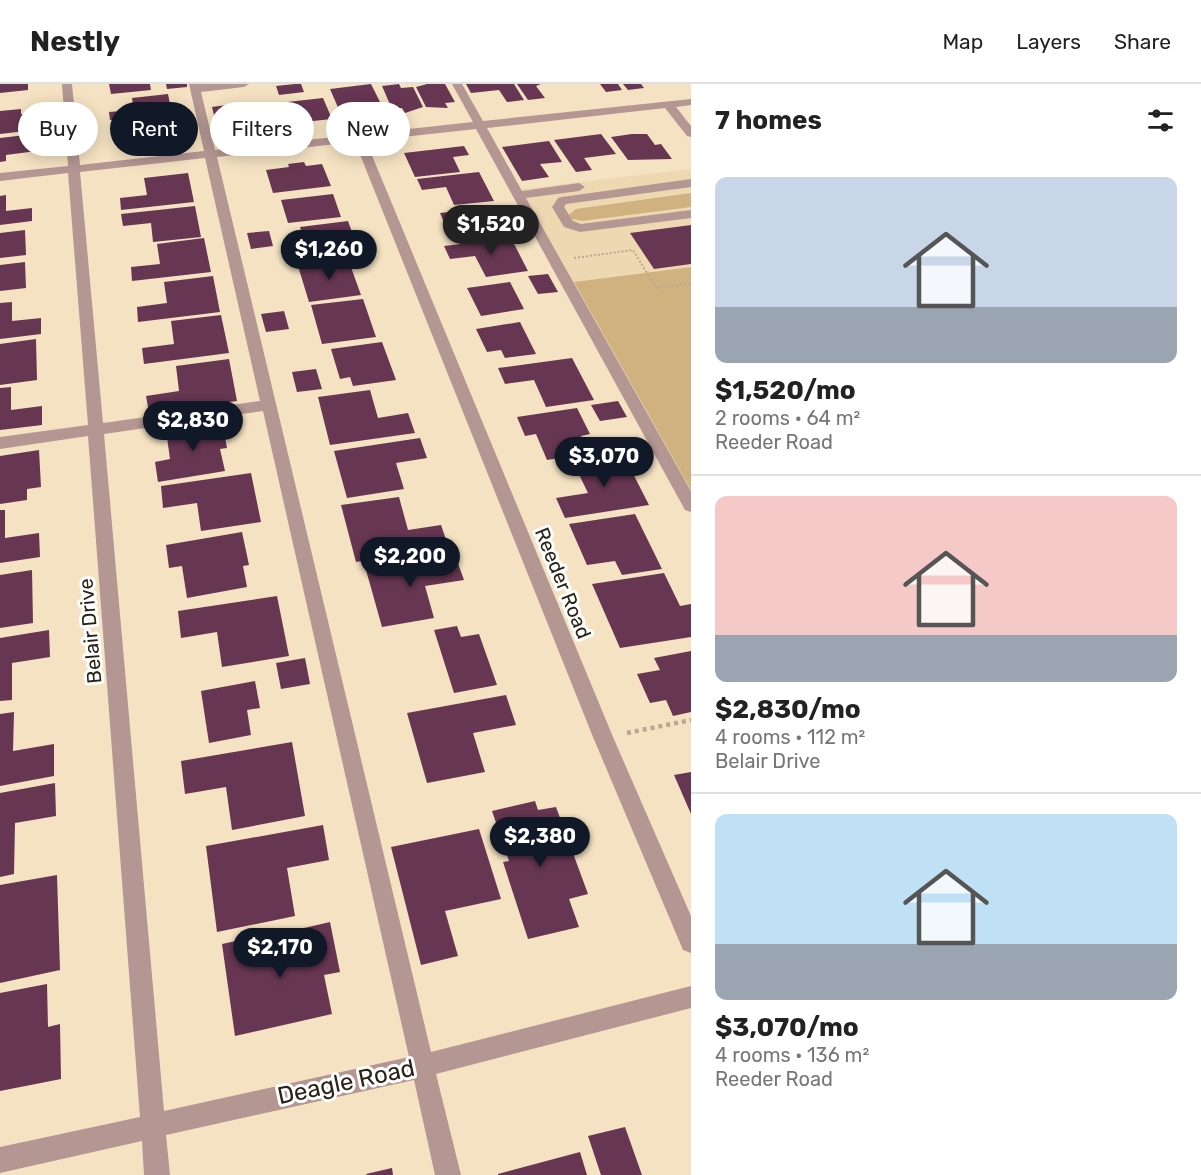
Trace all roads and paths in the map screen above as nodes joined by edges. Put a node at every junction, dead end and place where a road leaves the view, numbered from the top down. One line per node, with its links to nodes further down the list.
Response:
1 (67, 84): 14 (street, Belair Drive)
2 (244, 84): 4 (street)
3 (457, 84): 7 (street)
4 (195, 86): 10 (street)
5 (691, 102): 6 (street)
6 (668, 104): 7 (street); 9 (street)
7 (482, 125): 8 (street); 18 (street)
8 (410, 133)
9 (691, 134)
10 (210, 146)
11 (210, 154): 14 (street)
12 (212, 156): 22 (street)
13 (367, 156): 27 (street, Reeder Road)
14 (75, 169): 16 (street); 23 (street, Belair Drive)
15 (691, 173): 18 (street)
16 (0, 177)
17 (691, 183): 19 (street)
18 (519, 195): 20 (street)
19 (691, 214)
20 (556, 261): 21 (path); 25 (street)
21 (691, 283)
22 (268, 405): 23 (street); 30 (street)
23 (97, 430): 24 (street); 31 (street, Belair Drive)
24 (0, 443)
25 (691, 506)
26 (691, 720): 27 (path)
27 (603, 737): 28 (street, Reeder Road)
28 (691, 942)
29 (691, 998): 30 (street, Deagle Road)
30 (422, 1066): 31 (street, Deagle Road); 34 (street)
31 (152, 1125): 32 (street, Deagle Road); 33 (street, Belair Drive)
32 (0, 1160)
33 (157, 1175)
34 (448, 1175)

